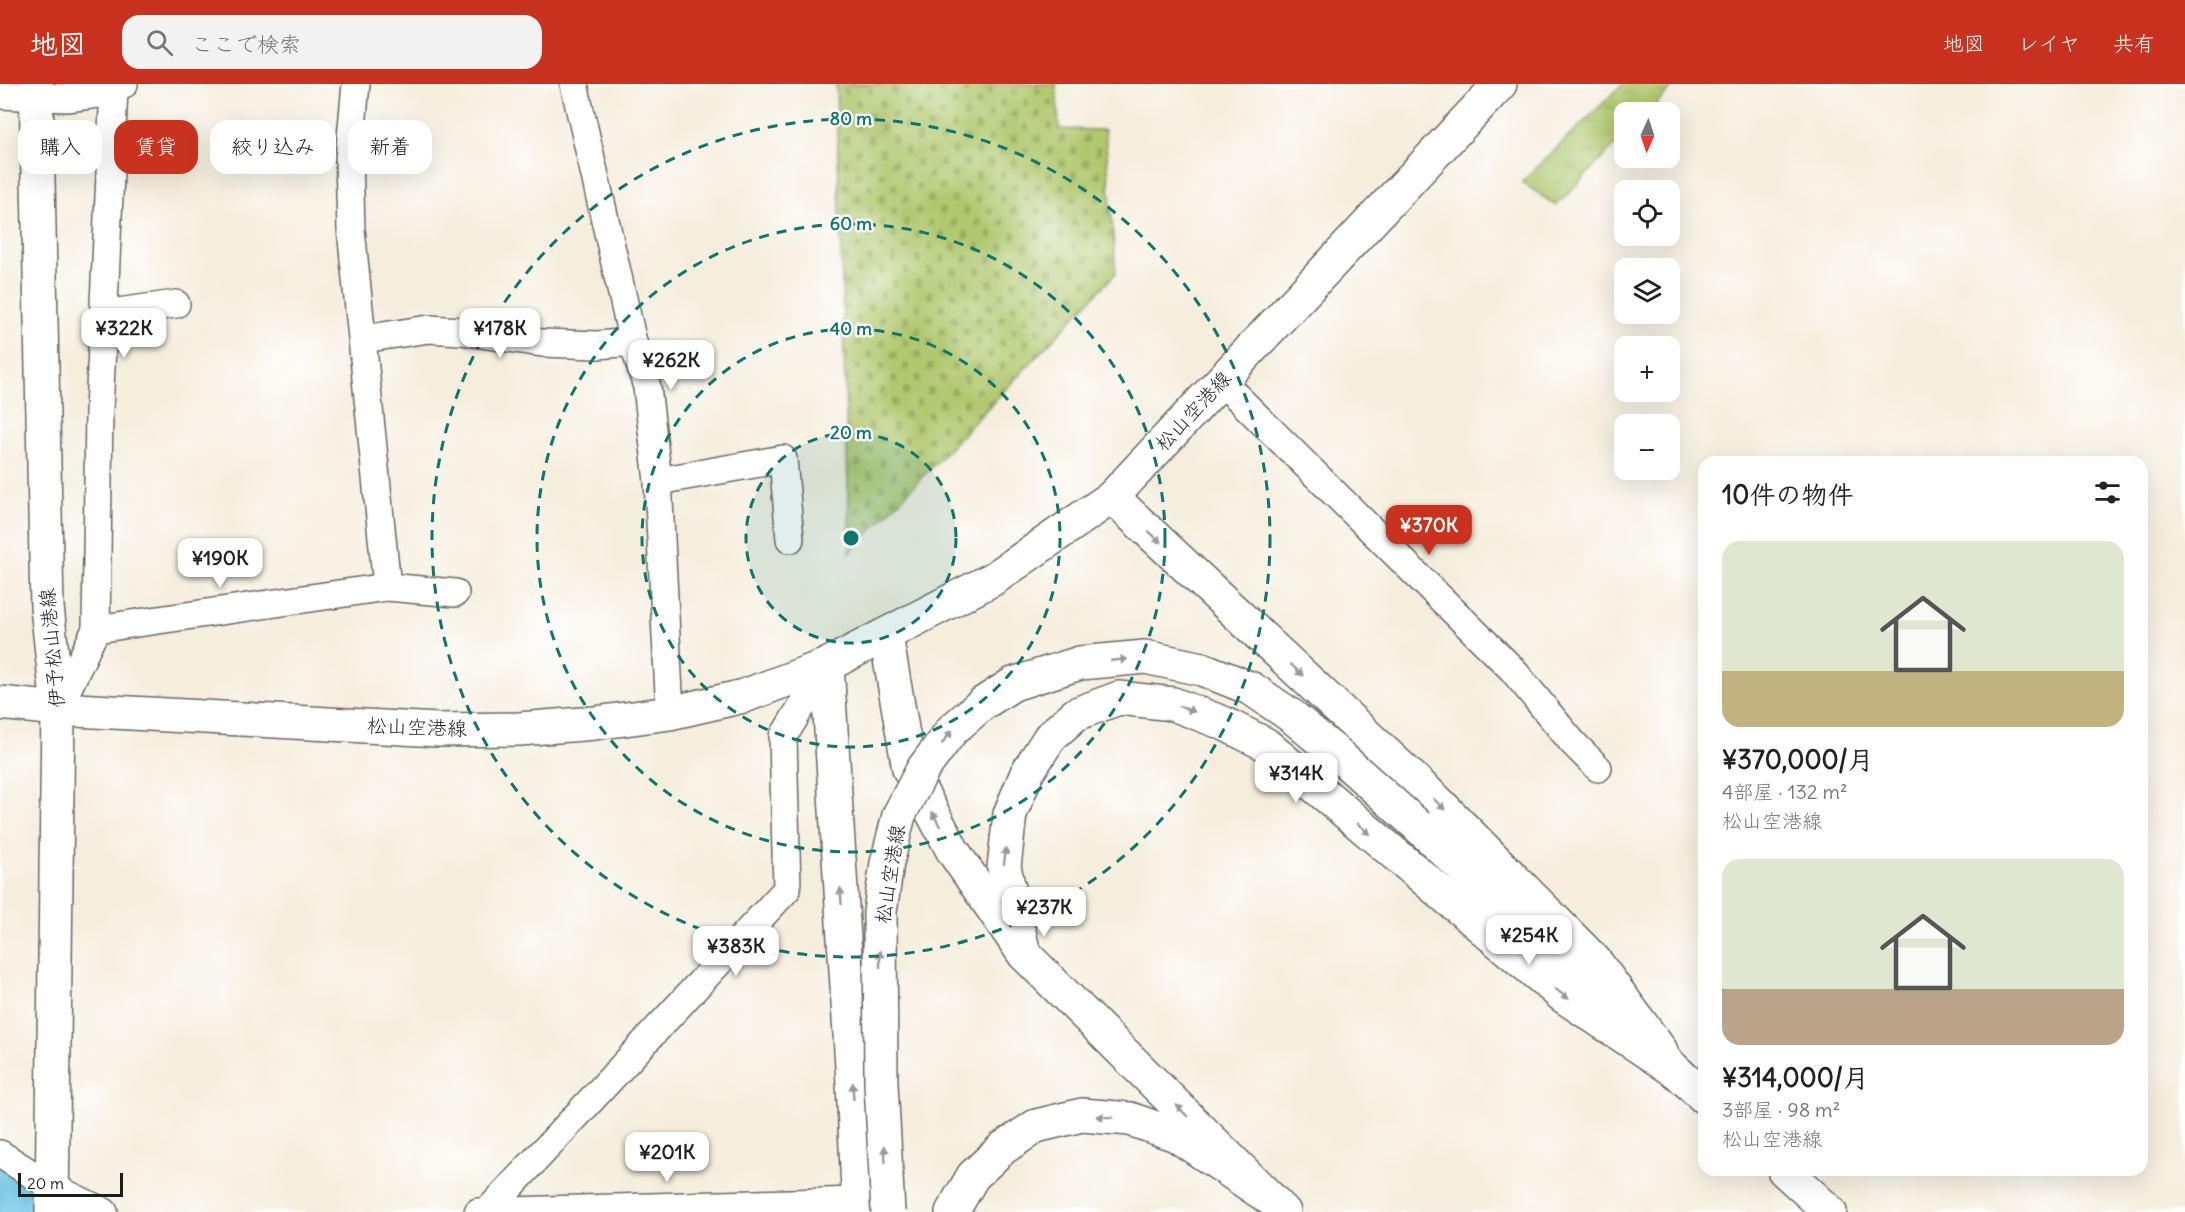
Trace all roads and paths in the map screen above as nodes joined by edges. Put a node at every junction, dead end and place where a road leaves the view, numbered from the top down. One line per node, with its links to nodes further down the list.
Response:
1 (356, 84): 9 (street)
2 (574, 84): 10 (street)
3 (1500, 84): 11 (main road, 松山空港線)
4 (119, 86): 5 (street); 8 (street)
5 (36, 91): 6 (street); 21 (main road, 伊予松山港線)
6 (0, 95)
7 (176, 304): 8 (street)
8 (103, 314): 17 (street)
9 (363, 339): 10 (street); 15 (street)
10 (633, 342): 12 (street)
11 (1221, 381): 13 (main road, 松山空港線); 23 (street)
12 (658, 481): 14 (street); 22 (street)
13 (1112, 497): 18 (main road, 松山空港線); 25 (main road, one-way to 25)
14 (790, 539)
15 (387, 587): 16 (street); 17 (street)
16 (455, 593)
17 (96, 629): 21 (street)
18 (886, 636): 19 (main road, 松山空港線); 24 (main road, one-way to 18)
19 (827, 664): 22 (main road, 松山空港線); 31 (main road, 松山空港線, one-way to 19); 32 (street)
20 (0, 703): 21 (main road, 松山空港線)
21 (58, 709): 22 (main road, 松山空港線); 29 (main road, 伊予松山港線)
22 (670, 713)
23 (1598, 768)
24 (1024, 954): 25 (main road, one-way to 25); 30 (main road, one-way to 24)
25 (1674, 1070): 26 (main road); 31 (main road, 松山空港線, one-way to 25, bridge)
26 (1698, 1092)
27 (0, 1155): 29 (street)
28 (1791, 1176): 35 (main road)
29 (52, 1202): 33 (street)
30 (1276, 1205): 34 (main road, one-way to 34)
31 (868, 1208): 32 (street)
32 (483, 1211)
33 (104, 1212)
34 (952, 1212)
35 (1830, 1212)

